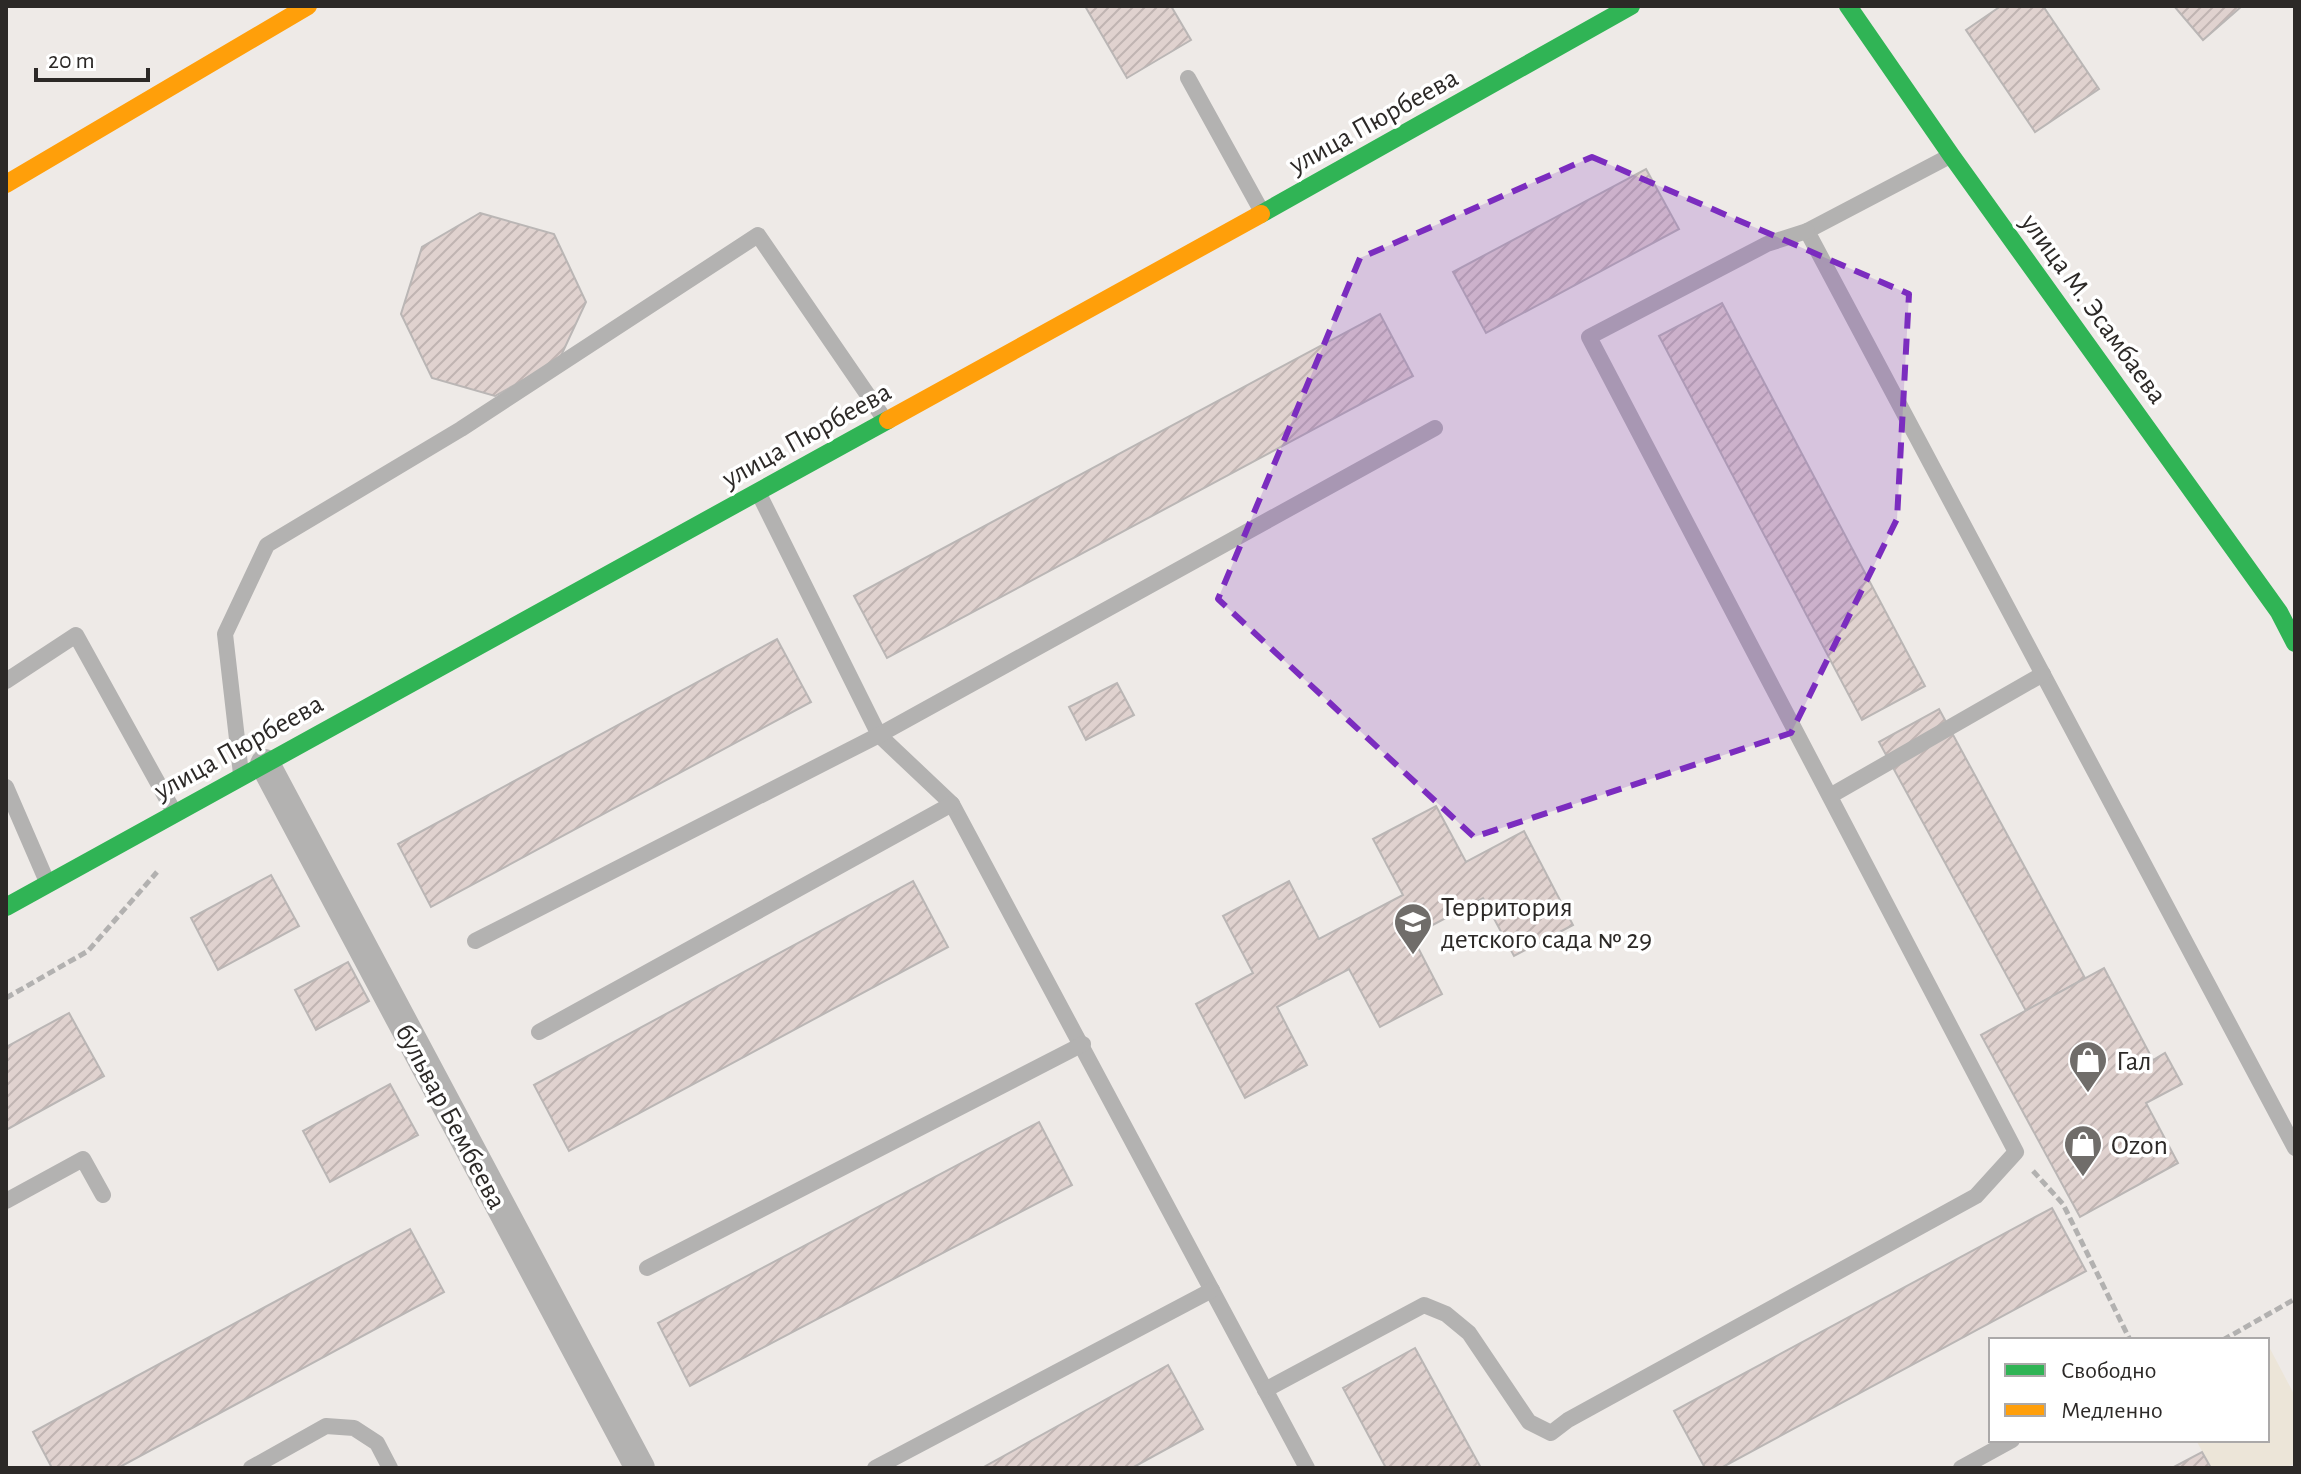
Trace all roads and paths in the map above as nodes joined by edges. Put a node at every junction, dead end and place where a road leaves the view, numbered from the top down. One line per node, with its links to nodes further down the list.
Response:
1 (308, 6): 6 (main road)
2 (1631, 6): 7 (main road, улица Пюрбеева)
3 (1848, 6): 5 (main road, улица М. Эсамбаева)
4 (1188, 78): 7 (lane)
5 (1951, 155): 8 (lane); 12 (main road, улица М. Эсамбаева)
6 (6, 184)
7 (1263, 213): 9 (main road, улица Пюрбеева)
8 (1807, 231): 14 (lane); 19 (lane)
9 (886, 422): 11 (main road, улица Пюрбеева); 17 (lane)
10 (1435, 428): 16 (lane)
11 (758, 493): 16 (lane); 17 (main road, улица Пюрбеева)
12 (2287, 608): 13 (main road, улица М. Эсамбаева)
13 (2295, 643)
14 (2043, 674): 19 (lane); 29 (lane)
15 (6, 681): 21 (lane)
16 (879, 735): 20 (lane); 25 (lane)
17 (253, 770): 21 (main road, улица Пюрбеева); 42 (street, бульвар Бембеева)
18 (6, 787): 23 (lane)
19 (1830, 796): 30 (lane)
20 (952, 804): 27 (lane); 28 (lane)
21 (175, 813): 23 (main road, улица Пюрбеева)
22 (165, 863): 26 (path)
23 (48, 884): 24 (main road, улица Пюрбеева)
24 (6, 907)
25 (475, 941)
26 (6, 998)
27 (539, 1032)
28 (1083, 1044): 33 (lane); 34 (lane)
29 (2295, 1148)
30 (2016, 1152): 36 (path); 38 (lane)
31 (103, 1195): 32 (lane)
32 (6, 1201)
33 (647, 1268)
34 (1212, 1290): 38 (lane); 43 (lane)
35 (2295, 1299): 37 (path)
36 (2129, 1338)
37 (2227, 1338)
38 (1265, 1390): 44 (lane)
39 (2008, 1442): 45 (lane)
40 (251, 1468): 41 (lane)
41 (390, 1468)
42 (640, 1468)
43 (875, 1468)
44 (1307, 1468)
45 (1961, 1468)

